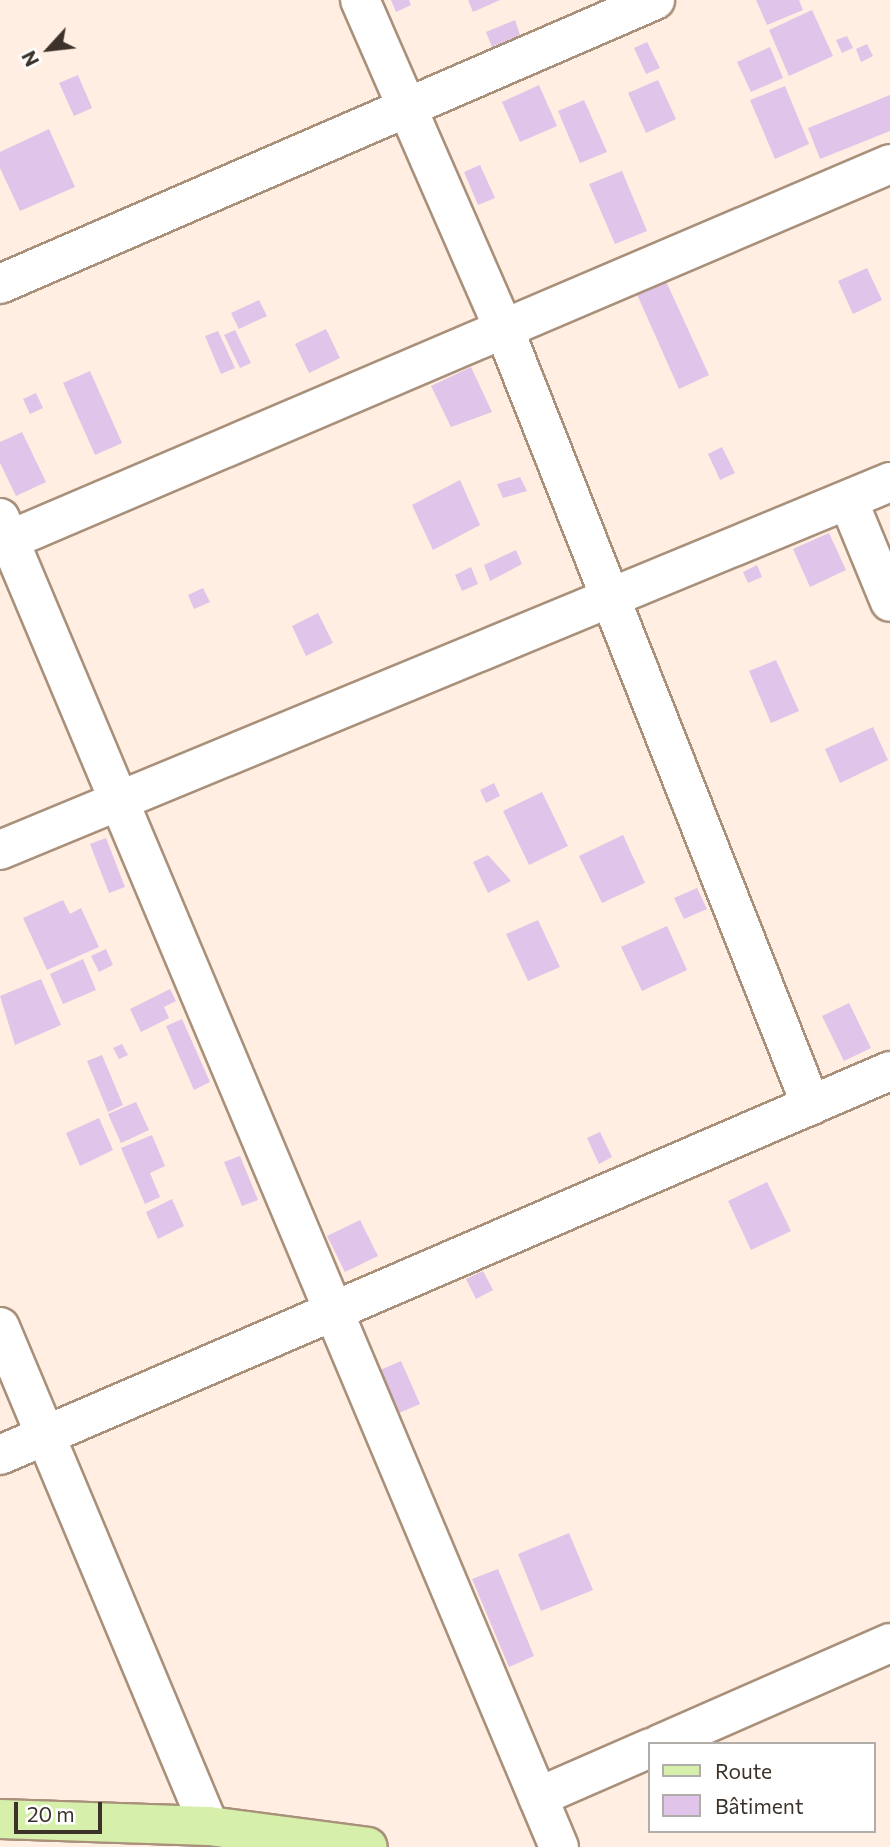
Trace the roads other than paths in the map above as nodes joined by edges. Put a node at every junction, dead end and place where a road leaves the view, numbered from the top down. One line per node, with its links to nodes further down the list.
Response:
1 (360, 0): 3 (street)
2 (655, 0): 3 (street)
3 (407, 107): 5 (street); 6 (street)
4 (890, 164): 6 (street)
5 (0, 284)
6 (504, 329): 9 (street); 10 (street)
7 (890, 482): 8 (street)
8 (848, 500): 10 (street); 11 (street)
9 (3, 534): 12 (street)
10 (611, 598): 12 (street); 15 (street)
11 (890, 602)
12 (121, 800): 13 (street); 16 (street)
13 (0, 850)
14 (890, 1071): 15 (street)
15 (811, 1105): 16 (street)
16 (338, 1310): 18 (street); 23 (street)
17 (0, 1327): 18 (street)
18 (45, 1436): 19 (street); 25 (street)
19 (0, 1455)
20 (890, 1643): 21 (street)
21 (665, 1742)
22 (648, 1749): 23 (street)
23 (538, 1797): 28 (street)
24 (0, 1819): 25 (main road)
25 (208, 1826): 26 (main road)
26 (251, 1839): 27 (main road)
27 (368, 1847)
28 (559, 1847)

